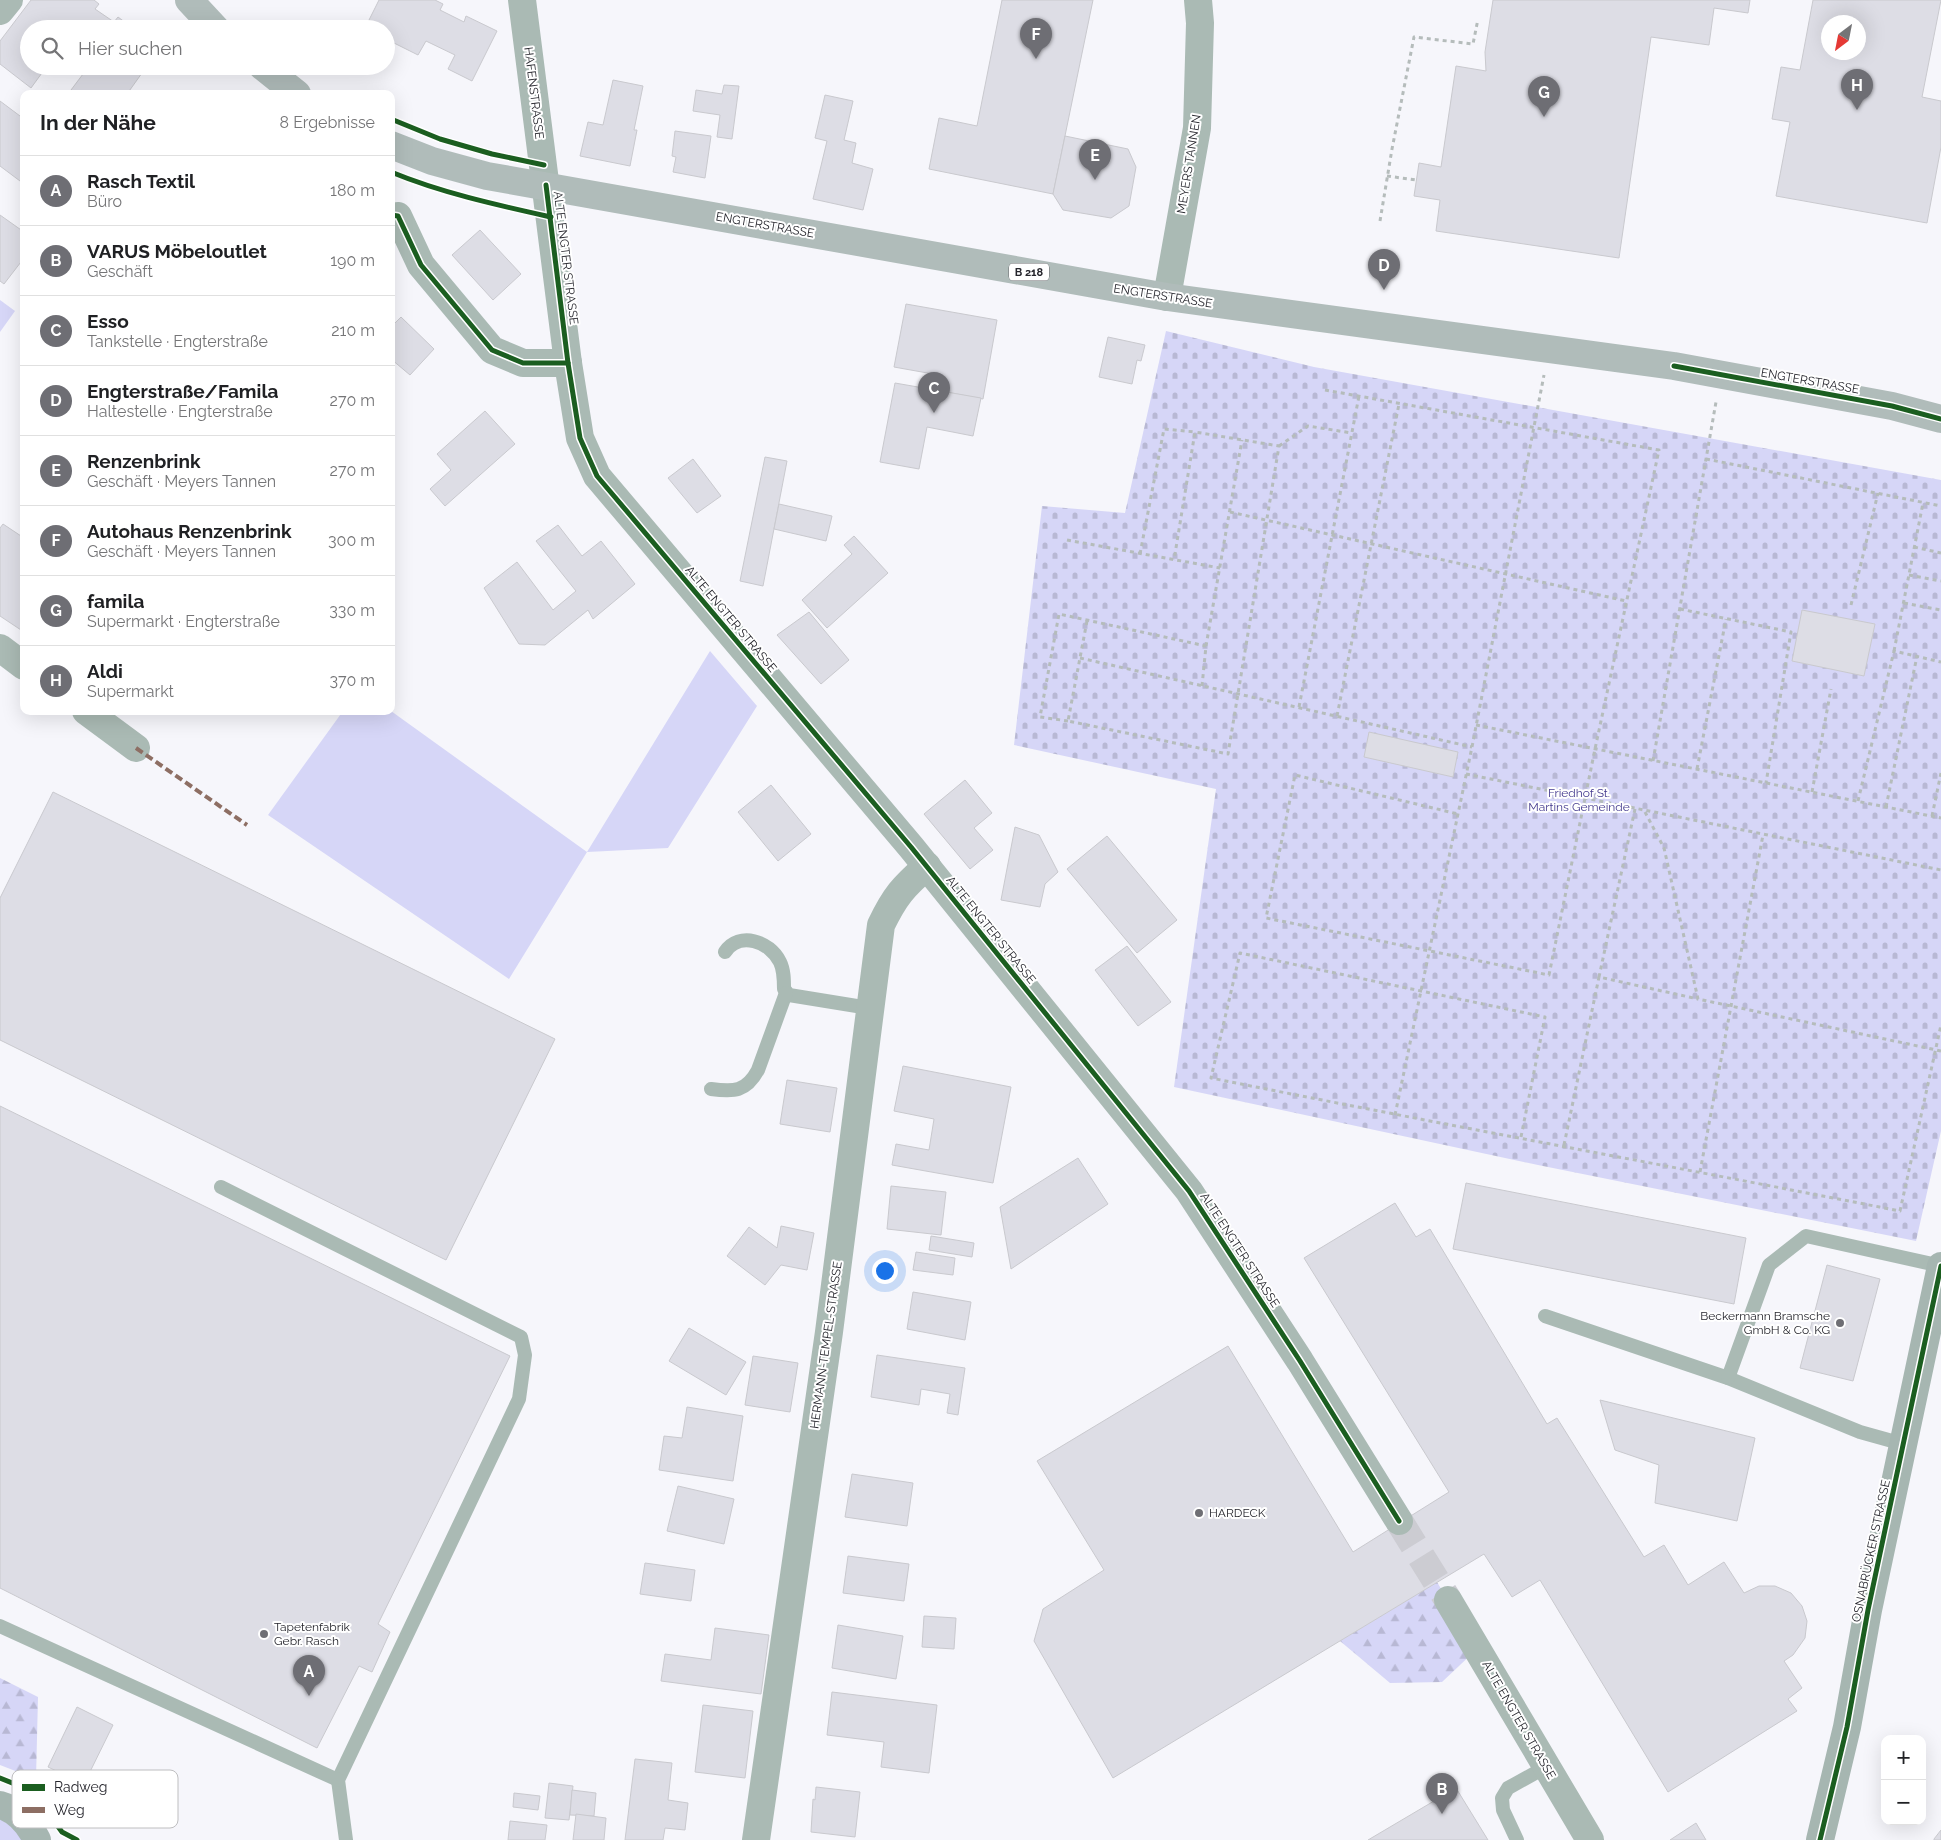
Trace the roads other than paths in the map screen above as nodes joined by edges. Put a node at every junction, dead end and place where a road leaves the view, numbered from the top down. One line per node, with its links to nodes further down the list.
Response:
1 (8, 0): 5 (street)
2 (189, 0): 6 (main road)
3 (522, 0): 10 (street, HAFENSTRASSE)
4 (1198, 0): 12 (street, MEYERS TANNEN)
5 (0, 11)
6 (208, 20)
7 (273, 75): 8 (main road)
8 (292, 90)
9 (395, 147): 10 (main road, ENGTERSTRASSE / B 218)
10 (546, 186): 12 (main road, ENGTERSTRASSE / B 218); 13 (street, ALTE ENGTER STRASSE)
11 (395, 219): 13 (street)
12 (1167, 297): 14 (main road, ENGTERSTRASSE / B 218)
13 (568, 363): 19 (street, ALTE ENGTER STRASSE)
14 (1941, 419)
15 (0, 648): 16 (street)
16 (20, 663)
17 (91, 715): 18 (street)
18 (136, 748)
19 (926, 866): 22 (street, HERMANN-TEMPEL-STRASSE); 30 (street, ALTE ENGTER STRASSE)
20 (725, 952): 21 (lane)
21 (786, 993): 22 (lane); 23 (lane)
22 (869, 1008): 40 (street, HERMANN-TEMPEL-STRASSE)
23 (711, 1089)
24 (221, 1187): 34 (lane)
25 (1941, 1266): 26 (main road, OSNABRÜCKER STRASSE); 28 (lane)
26 (1937, 1306): 29 (main road, OSNABRÜCKER STRASSE)
27 (1545, 1316): 28 (lane)
28 (1728, 1378): 29 (lane)
29 (1903, 1444): 43 (main road, OSNABRÜCKER STRASSE)
30 (1399, 1521)
31 (1448, 1600): 33 (street, ALTE ENGTER STRASSE)
32 (0, 1626): 34 (lane)
33 (1546, 1767): 41 (lane); 42 (street, ALTE ENGTER STRASSE)
34 (338, 1780): 39 (lane)
35 (0, 1805): 36 (main road)
36 (12, 1811)
37 (31, 1828): 38 (main road)
38 (37, 1840)
39 (346, 1840)
40 (756, 1840)
41 (1517, 1840)
42 (1590, 1840)
43 (1820, 1840)

